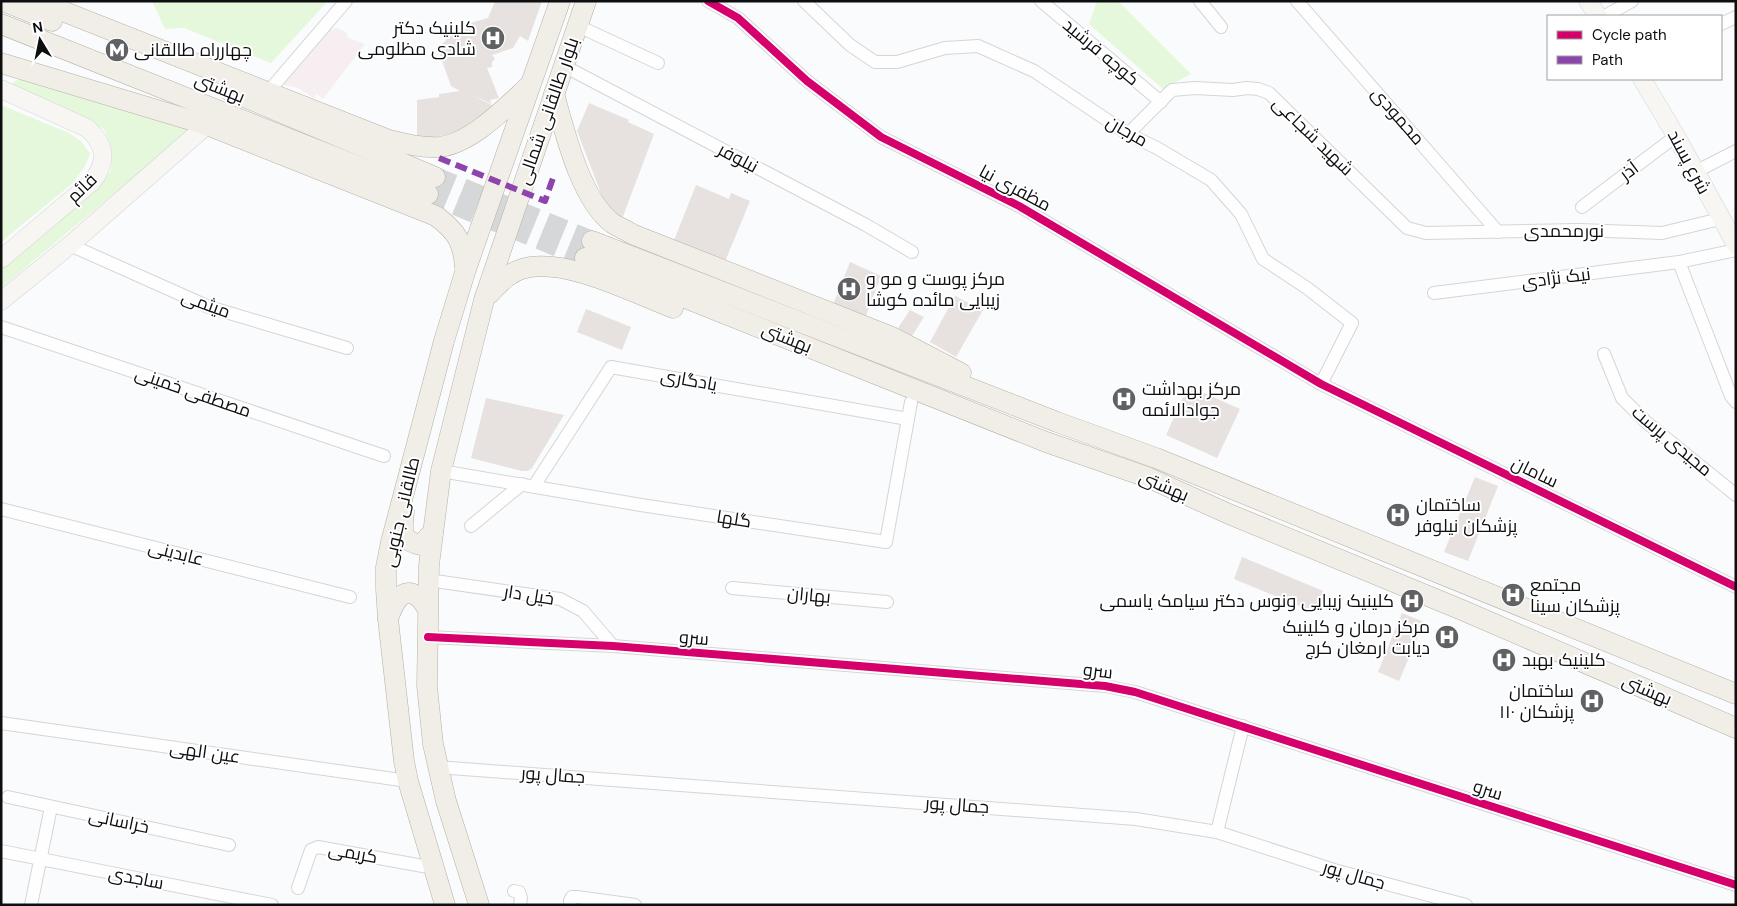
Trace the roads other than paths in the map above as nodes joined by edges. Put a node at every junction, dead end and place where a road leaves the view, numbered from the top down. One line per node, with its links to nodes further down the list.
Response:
1 (3, 1): 16 (main road, بهشتى)
2 (37, 1): 26 (main road)
3 (346, 1): 26 (street)
4 (560, 1): 24 (main road, بلوار طالقانی شمالی)
5 (586, 1): 18 (main road, بلوار طالقانی شمالی)
6 (708, 1): 53 (street, مظفری نیا)
7 (804, 1): 30 (street, مرجان)
8 (1041, 1): 28 (street, كوچه فرشيد)
9 (1297, 1): 39 (street, محمودی)
10 (1588, 1): 13 (main road)
11 (1632, 1): 14 (street)
12 (1201, 2): 19 (street)
13 (1597, 15)
14 (1607, 15)
15 (1736, 17): 17 (street)
16 (1, 24)
17 (1722, 24)
18 (578, 26): 21 (street); 22 (main road, بلوار طالقانی شمالی)
19 (1221, 27)
20 (1, 63): 29 (main road)
21 (658, 63)
22 (564, 66): 27 (main road, بلوار طالقانی شمالی); 43 (street, نیلوفر)
23 (1643, 80): 31 (main road, شرع پسند)
24 (530, 85): 26 (main road); 35 (main road, بلوار طالقانی شمالی)
25 (1, 89): 44 (main road, قائم)
26 (268, 92)
27 (554, 94): 37 (main road, بلوار طالقانی شمالی); 56 (main road)
28 (1161, 102): 30 (street, شهید شجاعی); 38 (street, شهید شجاعی)
29 (208, 125): 40 (main road, قائم); 46 (main road)
30 (1128, 134): 53 (street, مرجان)
31 (1676, 136): 33 (main road, شرع پسند); 34 (street, آذر)
32 (1736, 151): 33 (street)
33 (1695, 172): 36 (main road, شرع پسند)
34 (1582, 207)
35 (485, 212): 46 (main road, طالقانی جنوبی)
36 (1720, 219): 39 (street, نورمحمدی); 41 (main road, شرع پسند)
37 (510, 221): 48 (main road, طالقانی جنوبی)
38 (1407, 228): 39 (street, نورمحمدی)
39 (1498, 232)
40 (70, 245): 49 (main road, قائم); 51 (street, میثمی)
41 (1736, 245)
42 (1736, 250): 45 (street, نیک نژادی)
43 (912, 252)
44 (1, 259)
45 (1679, 262): 47 (street, نیک نژادی); 54 (street)
46 (466, 269): 60 (main road, طالقانی جنوبی)
47 (1434, 293)
48 (484, 300): 55 (main road); 59 (main road, طالقانی جنوبی)
49 (1, 302)
50 (1, 327): 58 (street, مصطفی خمینی)
51 (347, 348)
52 (1604, 354): 62 (street, مجیدی پرست)
53 (1321, 384): 67 (street, سامان)
54 (1736, 402)
55 (909, 410): 57 (main road); 61 (street, یادگاری); 61 (street, گلها)
56 (1057, 422): 57 (main road, بهشتى); 75 (main road, بهشتى)
57 (1046, 442): 78 (main road, بهشتى)
58 (384, 456)
59 (442, 471): 61 (street, گلها); 65 (main road, طالقانی جنوبی)
60 (407, 483): 65 (main road); 72 (main road, طالقانی جنوبی)
61 (528, 485): 64 (street)
62 (1736, 495)
63 (1, 509): 69 (street, عابدینی)
64 (471, 526)
65 (433, 532): 66 (main road, طالقانی جنوبی)
66 (428, 580): 71 (main road, طالقانی جنوبی); 74 (street, خیل دار)
67 (1736, 587)
68 (732, 588): 70 (street, بهاران)
69 (350, 597)
70 (887, 602)
71 (427, 608): 72 (main road); 73 (main road, طالقانی جنوبی)
72 (388, 619): 80 (main road, طالقانی جنوبی)
73 (428, 637): 74 (street, سرو); 79 (main road, طالقانی جنوبی)
74 (613, 646): 77 (street, سرو)
75 (1736, 694)
76 (1, 723): 80 (street, عین الهی)
77 (1243, 726): 83 (street); 88 (street, سرو)
78 (1736, 728)
79 (437, 767): 83 (street, جمال پور); 94 (main road, طالقانی جنوبی)
80 (408, 781): 87 (main road, طالقانی جنوبی)
81 (8, 797): 82 (street, خراسانی)
82 (51, 807): 84 (street, خراسانی); 86 (street)
83 (1217, 832): 96 (street, جمال پور)
84 (229, 846)
85 (1, 852): 86 (street, ساجدی)
86 (40, 859): 91 (street); 92 (street, ساجدی)
87 (434, 868): 89 (street, کریمی); 93 (main road, طالقانی جنوبی)
88 (1736, 885)
89 (298, 888)
90 (570, 900): 95 (street)
91 (31, 905)
92 (272, 905)
93 (445, 905)
94 (480, 905)
95 (634, 905)
96 (1466, 905)

